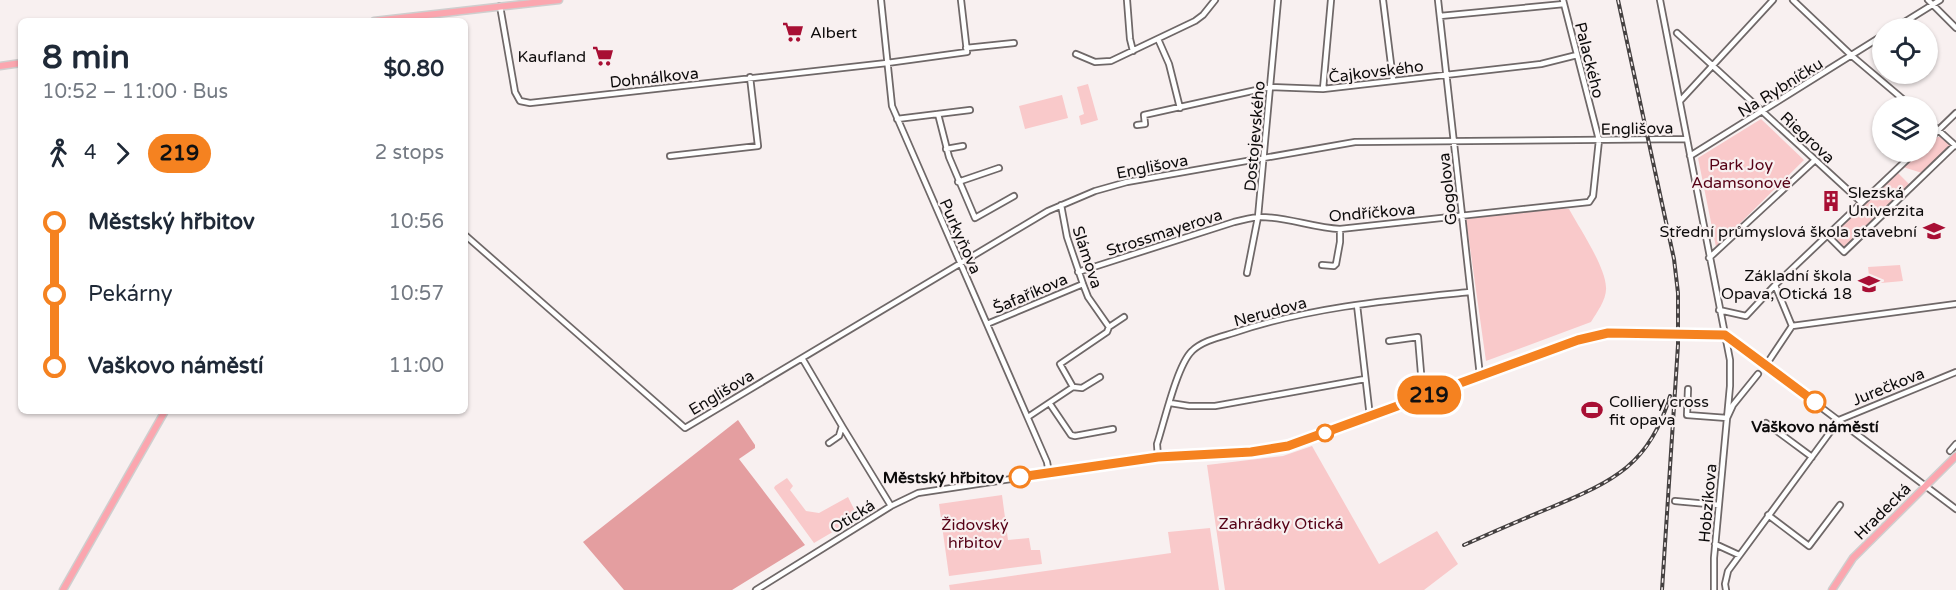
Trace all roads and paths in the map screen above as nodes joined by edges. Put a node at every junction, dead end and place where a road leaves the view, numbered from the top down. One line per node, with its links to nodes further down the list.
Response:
1 (559, 0): 16 (main road)
2 (881, 0): 31 (street, Purkyňova)
3 (961, 0): 25 (street)
4 (1127, 0): 26 (street)
5 (1215, 0): 22 (street)
6 (1278, 0): 37 (street, Dostojevského)
7 (1331, 0): 38 (street)
8 (1383, 0): 36 (street)
9 (1438, 0): 17 (street, Gogolova)
10 (1660, 0): 40 (street, Hobzíkova)
11 (1773, 0): 33 (street)
12 (1793, 0): 29 (street)
13 (1940, 0): 15 (street)
14 (1563, 2): 17 (street); 28 (street, Palackého)
15 (1930, 2): 19 (street); 20 (street)
16 (500, 6): 18 (main road); 35 (street, Dohnálkova)
17 (1440, 16): 34 (street, Gogolova)
18 (399, 18)
19 (1908, 18)
20 (1956, 28)
21 (1677, 33): 33 (street, Riegrova)
22 (1158, 39): 26 (street); 41 (street)
23 (1014, 43): 25 (street, Dohnálkova)
24 (1872, 43): 29 (street, Na Rybníčku)
25 (966, 48): 31 (street, Dohnálkova)
26 (1133, 51): 27 (street)
27 (1076, 54)
28 (1577, 55): 34 (street, Čajkovského); 51 (street, Palackého)
29 (1852, 56): 39 (street); 43 (street, Na Rybníčku)
30 (18, 63): 32 (main road)
31 (887, 63): 35 (street, Dohnálkova); 46 (street, Purkyňova)
32 (0, 66)
33 (1712, 66): 40 (street); 43 (street, Riegrova)
34 (1446, 75): 36 (street, Čajkovského); 50 (street, Gogolova)
35 (750, 77): 55 (street)
36 (1393, 80): 38 (street, Čajkovského)
37 (1270, 87): 38 (street, Čajkovského); 41 (street, Čajkovského); 57 (street, Dostojevského)
38 (1323, 89)
39 (1899, 96)
40 (1680, 101): 49 (street, Hobzíkova)
41 (1180, 108): 47 (street, Čajkovského)
42 (970, 110): 45 (street)
43 (1763, 112): 56 (street, Na Rybníčku); 58 (street, Riegrova)
44 (1956, 113): 48 (street)
45 (938, 114): 46 (street); 54 (street)
46 (897, 119): 72 (street, Purkyňova)
47 (1137, 125)
48 (1938, 130): 53 (street)
49 (1687, 139): 51 (street, Englišova); 56 (street, Hobzíkova)
50 (1454, 140): 51 (street, Englišova); 57 (street, Englišova); 66 (street, Gogolova)
51 (1599, 140): 63 (street, Palackého)
52 (963, 146): 54 (street)
53 (1956, 146): 69 (street)
54 (946, 149): 61 (street)
55 (670, 156)
56 (1690, 156): 71 (street, Hobzíkova)
57 (1264, 158): 65 (street, Englišova); 67 (street, Dostojevského)
58 (1815, 160): 64 (street, Riegrova); 71 (street)
59 (1904, 162): 64 (street)
60 (999, 168): 61 (street)
61 (958, 182): 62 (street)
62 (1014, 196)
63 (1593, 196): 66 (street, Ondříčkova)
64 (1861, 202): 69 (street)
65 (1060, 205): 72 (street, Englišova); 74 (street, Slámova)
66 (1462, 216): 68 (street, Ondříčkova); 78 (street, Gogolova)
67 (1258, 217): 68 (street, Ondříčkova); 74 (street, Strossmayerova); 75 (street, Dostojevského)
68 (1340, 229): 73 (street)
69 (1827, 235): 77 (street)
70 (468, 238): 88 (street, Englišova)
71 (1709, 258): 81 (street, Hobzíkova)
72 (960, 264): 83 (street, Purkyňova); 88 (street, Englišova)
73 (1322, 265)
74 (1078, 272): 76 (street, Slámova)
75 (1247, 273)
76 (1083, 284): 83 (street, Šafaříkova); 85 (street, Slámova)
77 (1775, 285): 81 (street); 84 (street)
78 (1470, 292): 79 (street, Nerudova); 92 (street, Gogolova)
79 (1356, 305): 94 (street); 98 (street, Nerudova)
80 (1956, 306): 84 (street)
81 (1719, 310): 86 (street, Hobzíkova)
82 (1124, 317): 85 (street)
83 (987, 324): 101 (street, Purkyňova)
84 (1792, 326): 89 (street)
85 (1109, 327): 95 (street)
86 (1725, 335): 89 (street); 92 (street, Otická); 103 (street, Hobzíkova)
87 (1389, 341): 97 (street)
88 (802, 358): 106 (street)
89 (1766, 365): 104 (street)
90 (1956, 372): 104 (street, Jurečkova)
91 (1758, 374): 103 (street, Hobzíkova)
92 (1480, 376): 97 (street, Otická)
93 (1100, 377): 95 (street)
94 (1365, 379): 98 (street); 102 (street)
95 (1073, 387): 99 (street)
96 (1688, 388): 103 (street)
97 (1423, 397): 102 (street, Otická)
98 (1170, 402): 112 (street, Nerudova)
99 (1050, 404): 101 (street); 107 (street)
100 (163, 414): 126 (main road)
101 (1028, 417): 114 (street, Purkyňova)
102 (1370, 417): 112 (street, Otická)
103 (1727, 418): 117 (street, Hobzíkova)
104 (1839, 420): 113 (street, Jurečkova); 115 (street)
105 (1766, 423): 113 (street)
106 (842, 426): 108 (street); 119 (street)
107 (1113, 429)
108 (829, 443)
109 (1956, 444): 110 (street)
110 (1950, 451)
111 (1956, 456): 115 (main road, Hradecká)
112 (1158, 457): 114 (street, Otická)
113 (1812, 457): 121 (street, Jurečkova)
114 (1049, 473): 119 (street, Otická)
115 (1926, 486): 120 (street); 130 (main road, Hradecká)
116 (1675, 501): 117 (street)
117 (1719, 505): 122 (street, Hobzíkova)
118 (1840, 505): 121 (street)
119 (891, 506): 127 (street, Otická)
120 (1956, 509)
121 (1768, 515): 123 (street, Jurečkova)
122 (1716, 544): 123 (street); 124 (street, Hobzíkova)
123 (1739, 555): 125 (street, Jurečkova)
124 (1714, 572): 125 (street); 128 (street, Hobzíkova)
125 (1726, 574): 129 (street)
126 (63, 590)
127 (756, 590)
128 (1714, 590)
129 (1726, 590)
130 (1832, 590)

